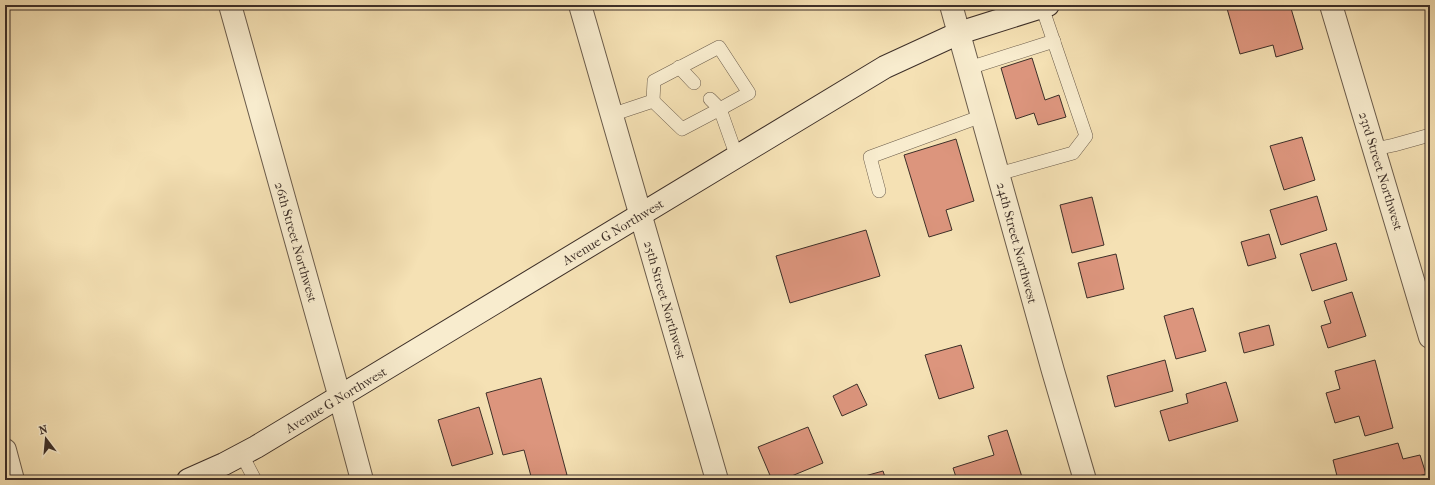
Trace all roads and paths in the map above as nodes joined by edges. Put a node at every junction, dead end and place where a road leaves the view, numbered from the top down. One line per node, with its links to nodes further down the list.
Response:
1 (230, 5): 24 (street, 26th Street Northwest)
2 (580, 5): 14 (street, 25th Street Northwest)
3 (951, 5): 6 (street, 24th Street Northwest)
4 (1331, 5): 17 (street, 23rd Street Northwest)
5 (1045, 6): 6 (street, Avenue G Northwest); 7 (lane)
6 (959, 33): 9 (street, 24th Street Northwest); 18 (street, Avenue G Northwest)
7 (1054, 41): 9 (lane); 19 (lane)
8 (679, 67): 10 (lane); 12 (lane); 13 (lane)
9 (969, 68): 15 (street, 24th Street Northwest)
10 (694, 83)
11 (710, 99): 13 (lane)
12 (653, 101): 13 (lane); 14 (lane)
13 (720, 109): 18 (lane)
14 (611, 115): 21 (street, 25th Street Northwest)
15 (982, 116): 19 (street, 24th Street Northwest); 20 (lane)
16 (1430, 135): 17 (lane)
17 (1374, 149): 22 (street, 23rd Street Northwest)
18 (738, 157): 21 (street, Avenue G Northwest)
19 (998, 174): 32 (street, 24th Street Northwest)
20 (880, 191)
21 (640, 216): 24 (street, Avenue G Northwest); 31 (street, 25th Street Northwest)
22 (1423, 289): 23 (street, 23rd Street Northwest)
23 (1430, 337)
24 (340, 398): 26 (street, Avenue G Northwest); 30 (street, 26th Street Northwest)
25 (5, 450): 27 (street)
26 (242, 455): 28 (street, Avenue G Northwest); 29 (lane)
27 (13, 480)
28 (188, 480)
29 (255, 480)
30 (362, 480)
31 (717, 480)
32 (1085, 480)

